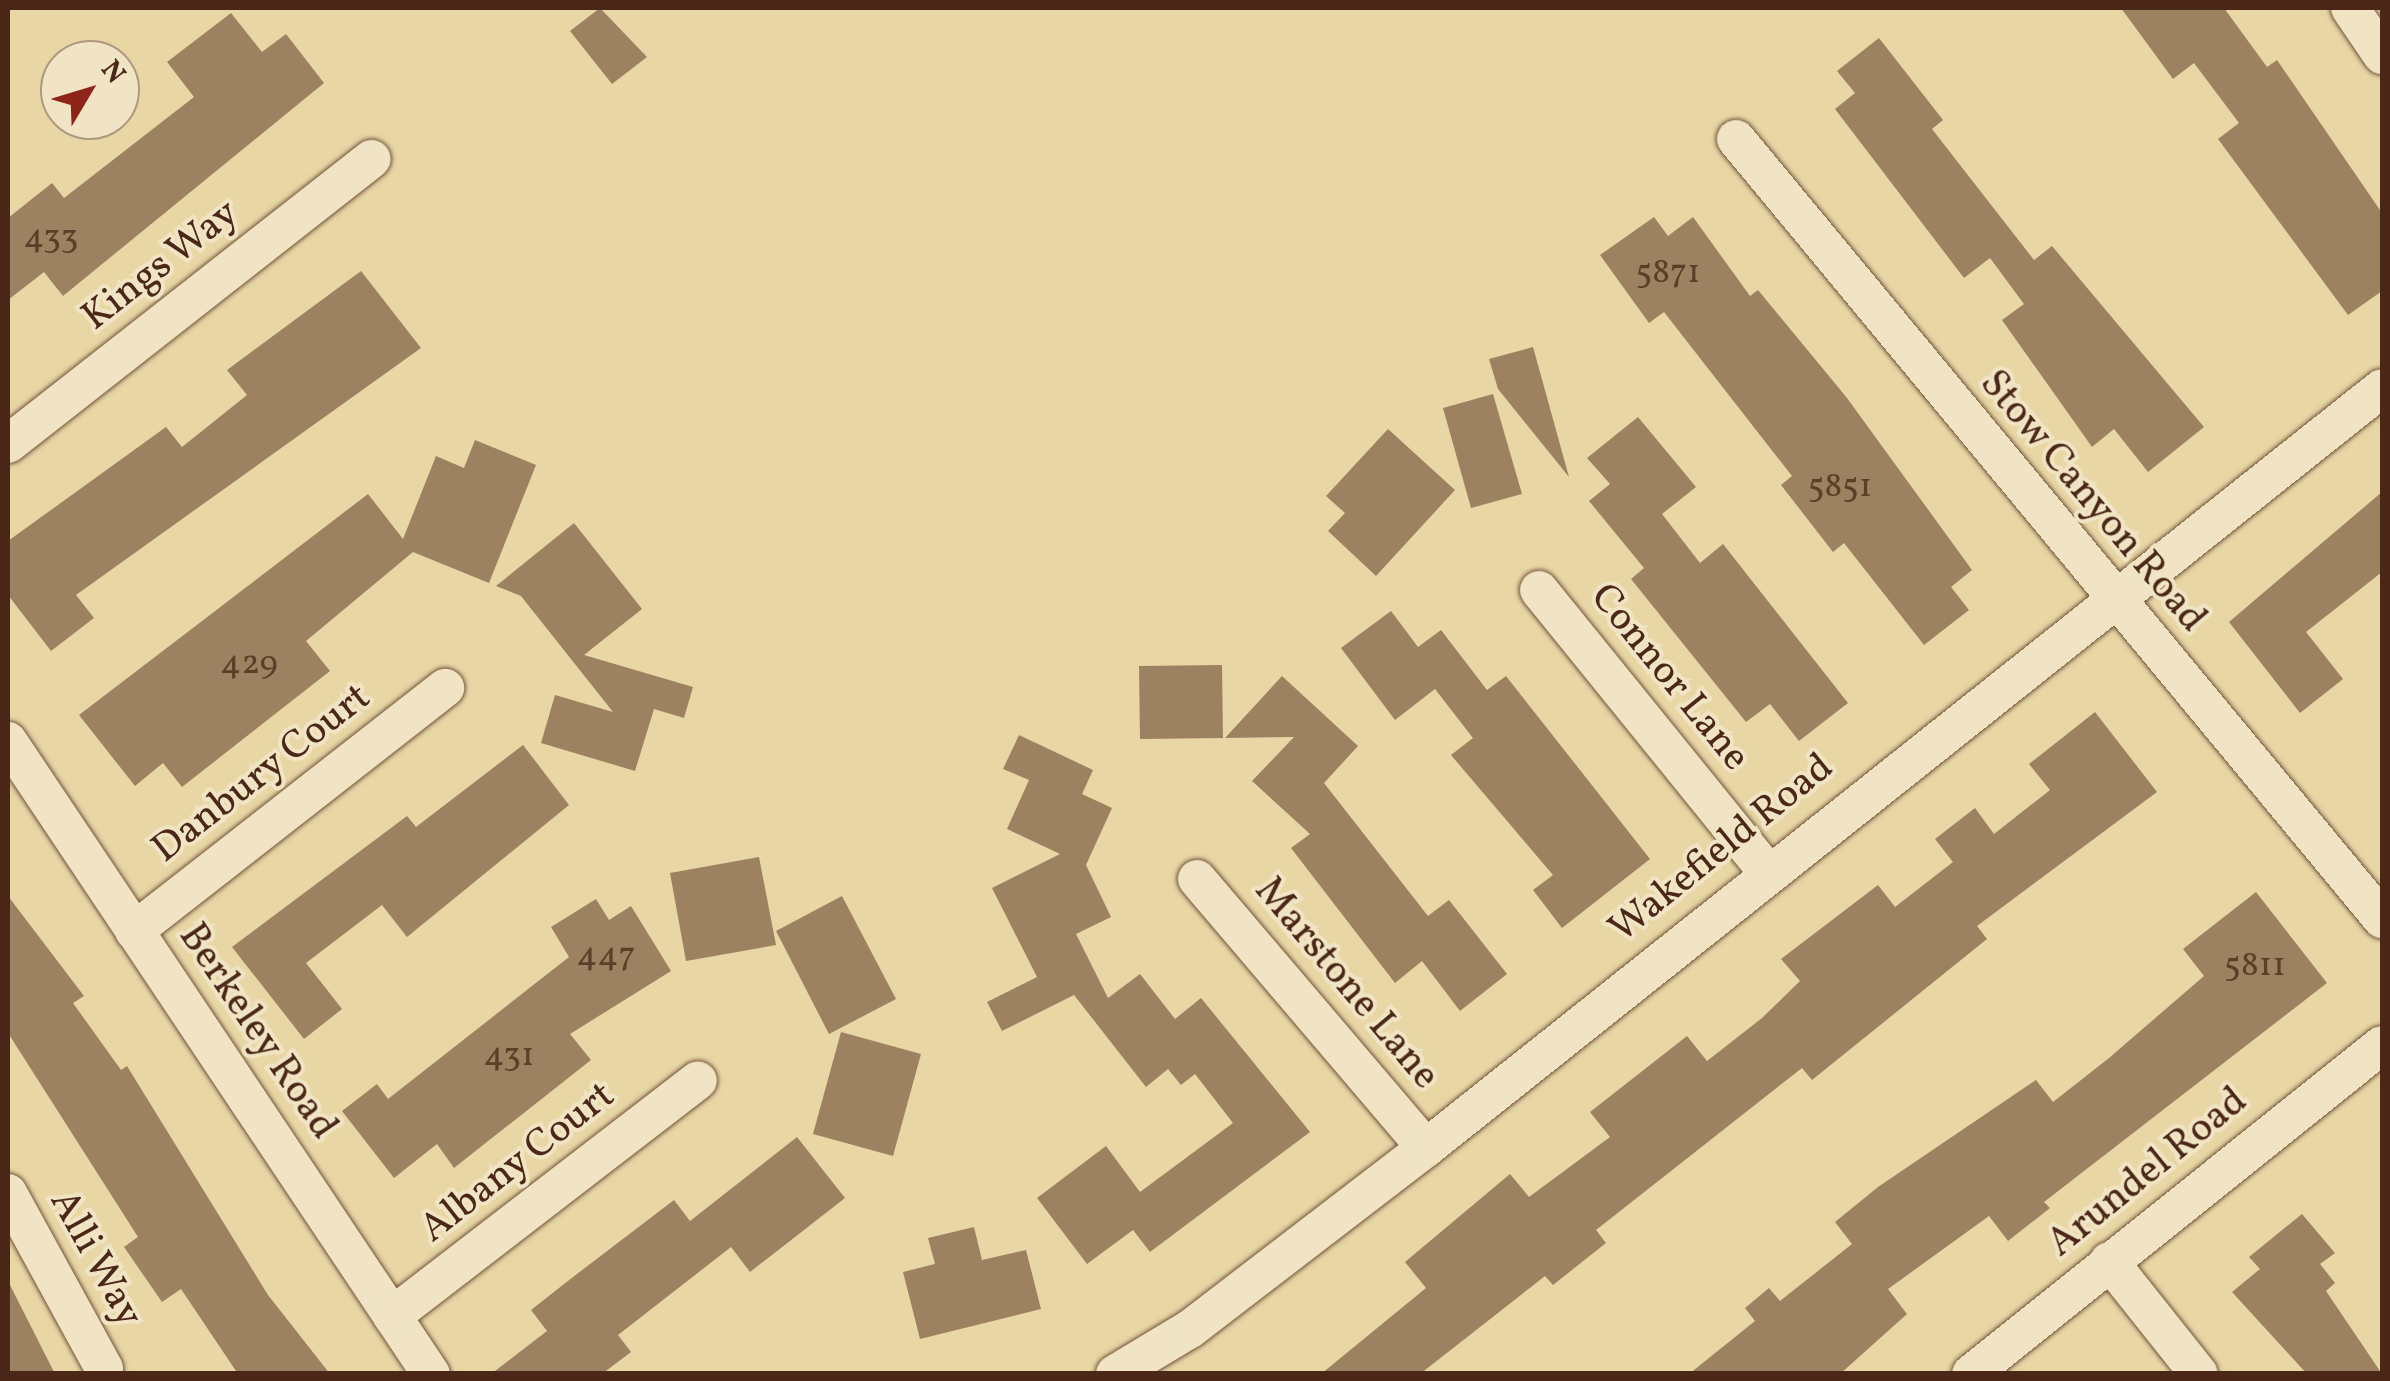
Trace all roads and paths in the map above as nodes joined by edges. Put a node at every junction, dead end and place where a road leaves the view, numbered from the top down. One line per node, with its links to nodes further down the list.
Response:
1 (2350, 8): 2 (street)
2 (2382, 56)
3 (1736, 139): 8 (street, Stow Canyon Road)
4 (371, 159): 6 (street, Kings Way)
5 (2382, 388): 8 (street, Wakefield Road)
6 (8, 444)
7 (1539, 590): 11 (street, Connor Lane)
8 (2111, 597): 11 (street, Wakefield Road); 13 (street, Stow Canyon Road)
9 (446, 688): 14 (street, Danbury Court)
10 (8, 741): 14 (street, Berkeley Road)
11 (1766, 870): 17 (street, Wakefield Road)
12 (1197, 879): 17 (street, Marstone Lane)
13 (2382, 919)
14 (134, 930): 20 (street, Berkeley Road)
15 (2382, 1045): 19 (street, Arundel Road)
16 (698, 1080): 20 (street, Albany Court)
17 (1426, 1148): 23 (street, Wakefield Road)
18 (8, 1193): 21 (street, Alli Way)
19 (2109, 1262): 24 (street, Arundel Road); 25 (street)
20 (392, 1316): 22 (street, Berkeley Road)
21 (104, 1368)
22 (431, 1374)
23 (1115, 1374)
24 (1971, 1374)
25 (2199, 1374)

